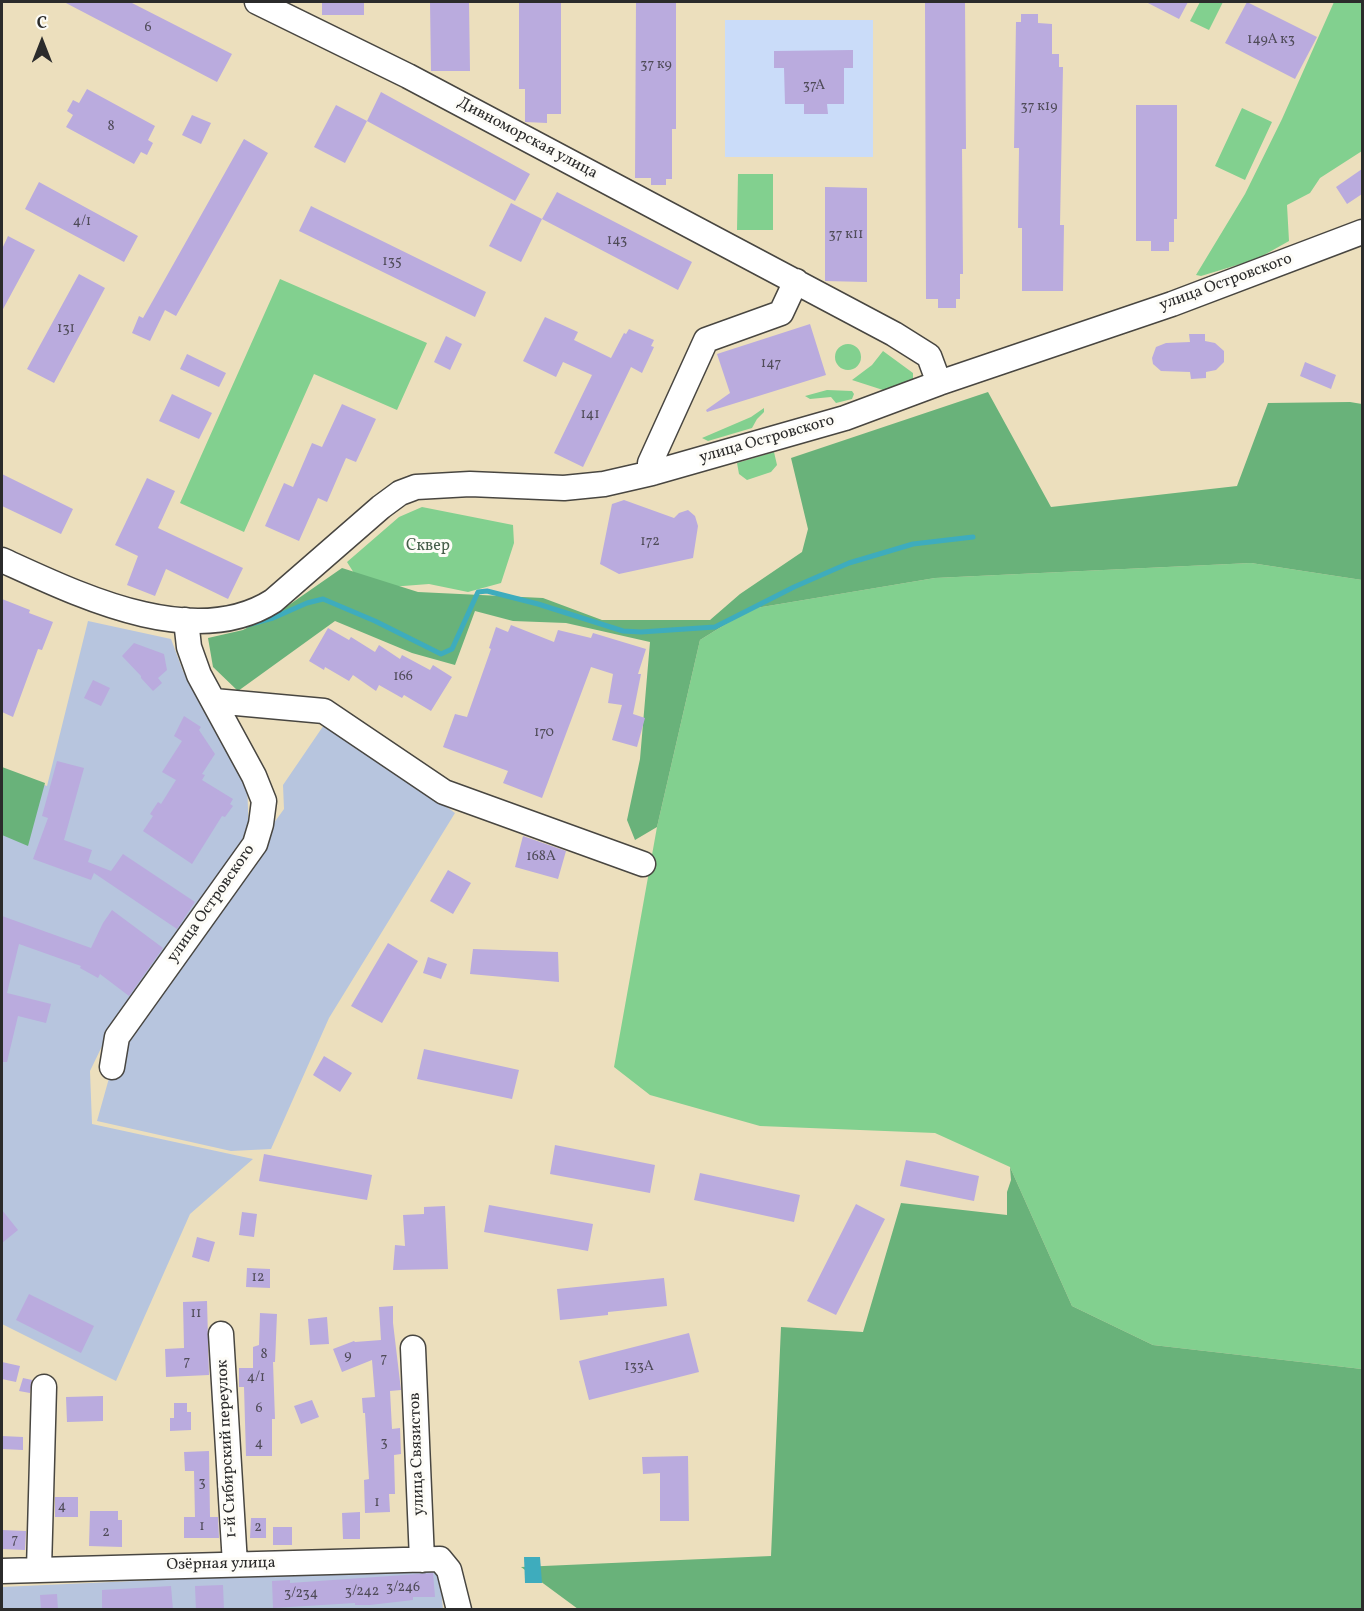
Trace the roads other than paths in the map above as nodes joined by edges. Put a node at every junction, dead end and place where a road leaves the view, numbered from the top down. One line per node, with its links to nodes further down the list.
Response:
1 (257, 2): 3 (street, Дивноморская улица)
2 (1362, 232): 4 (street, улица Островского)
3 (796, 281): 4 (street, Дивноморская улица); 5 (street)
4 (939, 383): 5 (street, улица Островского)
5 (652, 473): 7 (street, улица Островского)
6 (2, 560): 7 (street, улица Островского)
7 (186, 620): 8 (street, улица Островского)
8 (214, 701): 9 (street); 10 (street, улица Островского)
9 (643, 864)
10 (112, 1067)
11 (221, 1334): 15 (street, 1-й Сибирский переулок)
12 (413, 1348): 14 (street, улица Связистов)
13 (44, 1388): 16 (street)
14 (431, 1560): 15 (street, Озёрная улица); 18 (street)
15 (235, 1564): 16 (street, Озёрная улица)
16 (39, 1569): 17 (street, Озёрная улица)
17 (2, 1571)
18 (459, 1610)

